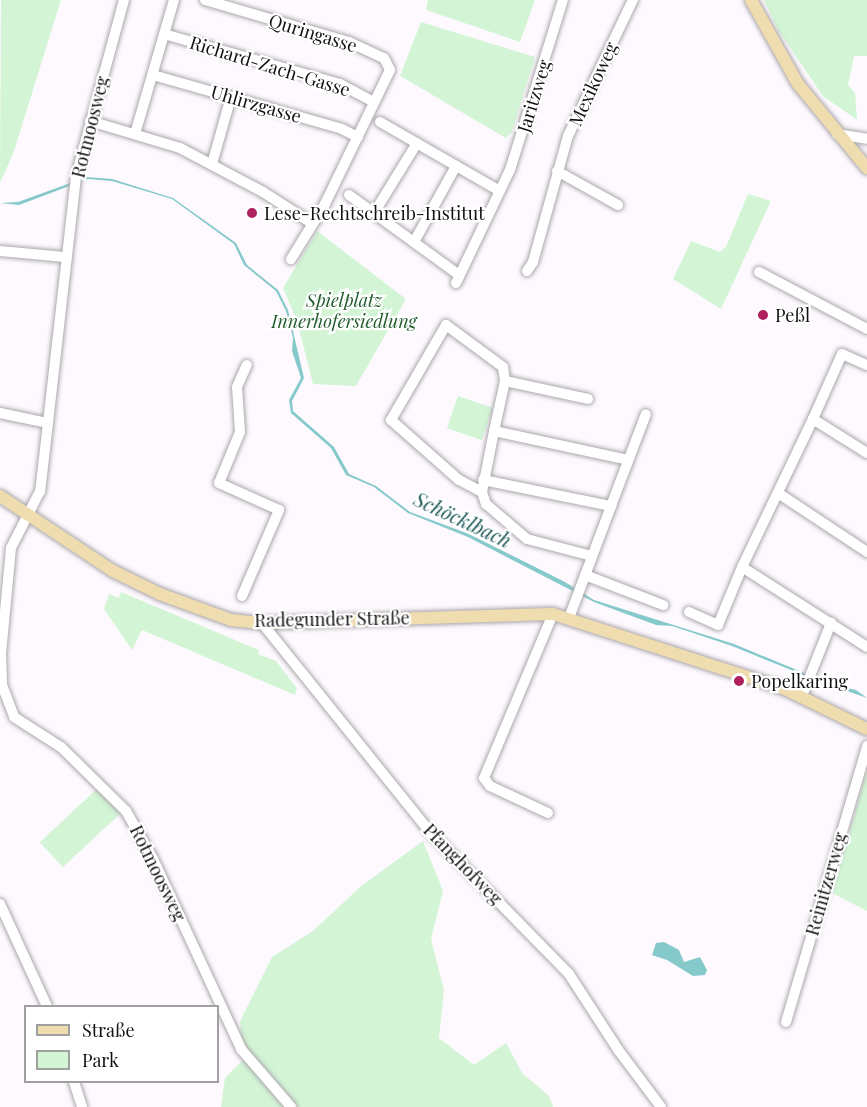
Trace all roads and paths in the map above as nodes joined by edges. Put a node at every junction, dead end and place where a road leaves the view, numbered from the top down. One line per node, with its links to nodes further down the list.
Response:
1 (124, 0): 11 (street, Rotmoosweg)
2 (174, 0): 7 (street)
3 (206, 0): 10 (street, Quringasse)
4 (563, 0): 22 (street, Jaritzweg)
5 (633, 0): 21 (street, Mexikoweg)
6 (751, 0): 14 (main road)
7 (164, 34): 8 (street); 10 (street, Richard-Zach-Gasse)
8 (153, 75): 9 (street, Uhlirzgasse); 13 (street)
9 (231, 97): 15 (street, Uhlirzgasse); 18 (street)
10 (374, 102): 15 (street)
11 (90, 121): 13 (street); 29 (street, Rotmoosweg)
12 (380, 122): 17 (street)
13 (135, 134): 18 (street)
14 (837, 134): 16 (street); 20 (main road)
15 (358, 137): 26 (street)
16 (867, 139)
17 (417, 143): 19 (street); 25 (street)
18 (212, 164): 26 (street)
19 (456, 166): 22 (street); 27 (street)
20 (867, 168)
21 (557, 171): 24 (street); 31 (street, Mexikoweg)
22 (500, 191): 27 (street, Jaritzweg)
23 (349, 195): 25 (street, Jaritzweg)
24 (618, 205)
25 (374, 213): 27 (street, Jaritzweg)
26 (313, 224): 30 (street)
27 (414, 242)
28 (0, 252): 29 (street)
29 (65, 257): 41 (street, Rotmoosweg)
30 (291, 259)
31 (526, 271)
32 (759, 272): 33 (street)
33 (867, 328)
34 (867, 365): 40 (street)
35 (247, 366): 55 (street, Radegunder Straße)
36 (505, 381): 37 (street); 42 (street); 46 (street)
37 (588, 399)
38 (0, 413): 41 (street)
39 (646, 414): 44 (street)
40 (813, 419): 43 (street); 47 (street)
41 (48, 423): 50 (street, Rotmoosweg)
42 (494, 430): 44 (street); 45 (street)
43 (867, 453)
44 (628, 460): 49 (street)
45 (483, 480): 46 (street); 49 (street)
46 (482, 492): 52 (street)
47 (777, 493): 51 (street); 53 (street)
48 (0, 496): 50 (main road, Radegunder Straße)
49 (611, 506): 52 (street)
50 (27, 513): 60 (main road, Radegunder Straße); 72 (street, Rotmoosweg)
51 (867, 552)
52 (592, 556): 54 (street)
53 (742, 567): 57 (street); 61 (street)
54 (583, 580): 56 (street); 59 (street)
55 (242, 596)
56 (663, 605)
57 (689, 612)
58 (554, 614): 59 (main road, Radegunder Straße); 60 (main road, Radegunder Straße); 66 (street)
59 (569, 618): 63 (main road, Radegunder Straße)
60 (262, 623): 73 (street, Pfanghofweg)
61 (831, 623): 62 (street); 63 (street)
62 (867, 647)
63 (804, 691): 64 (main road, Radegunder Straße)
64 (867, 729)
65 (867, 746): 69 (street, Reinitzerweg)
66 (548, 813)
67 (0, 903): 68 (street)
68 (47, 1005)
69 (786, 1022)
70 (74, 1083): 71 (street)
71 (81, 1107)
72 (291, 1107)
73 (661, 1107)

